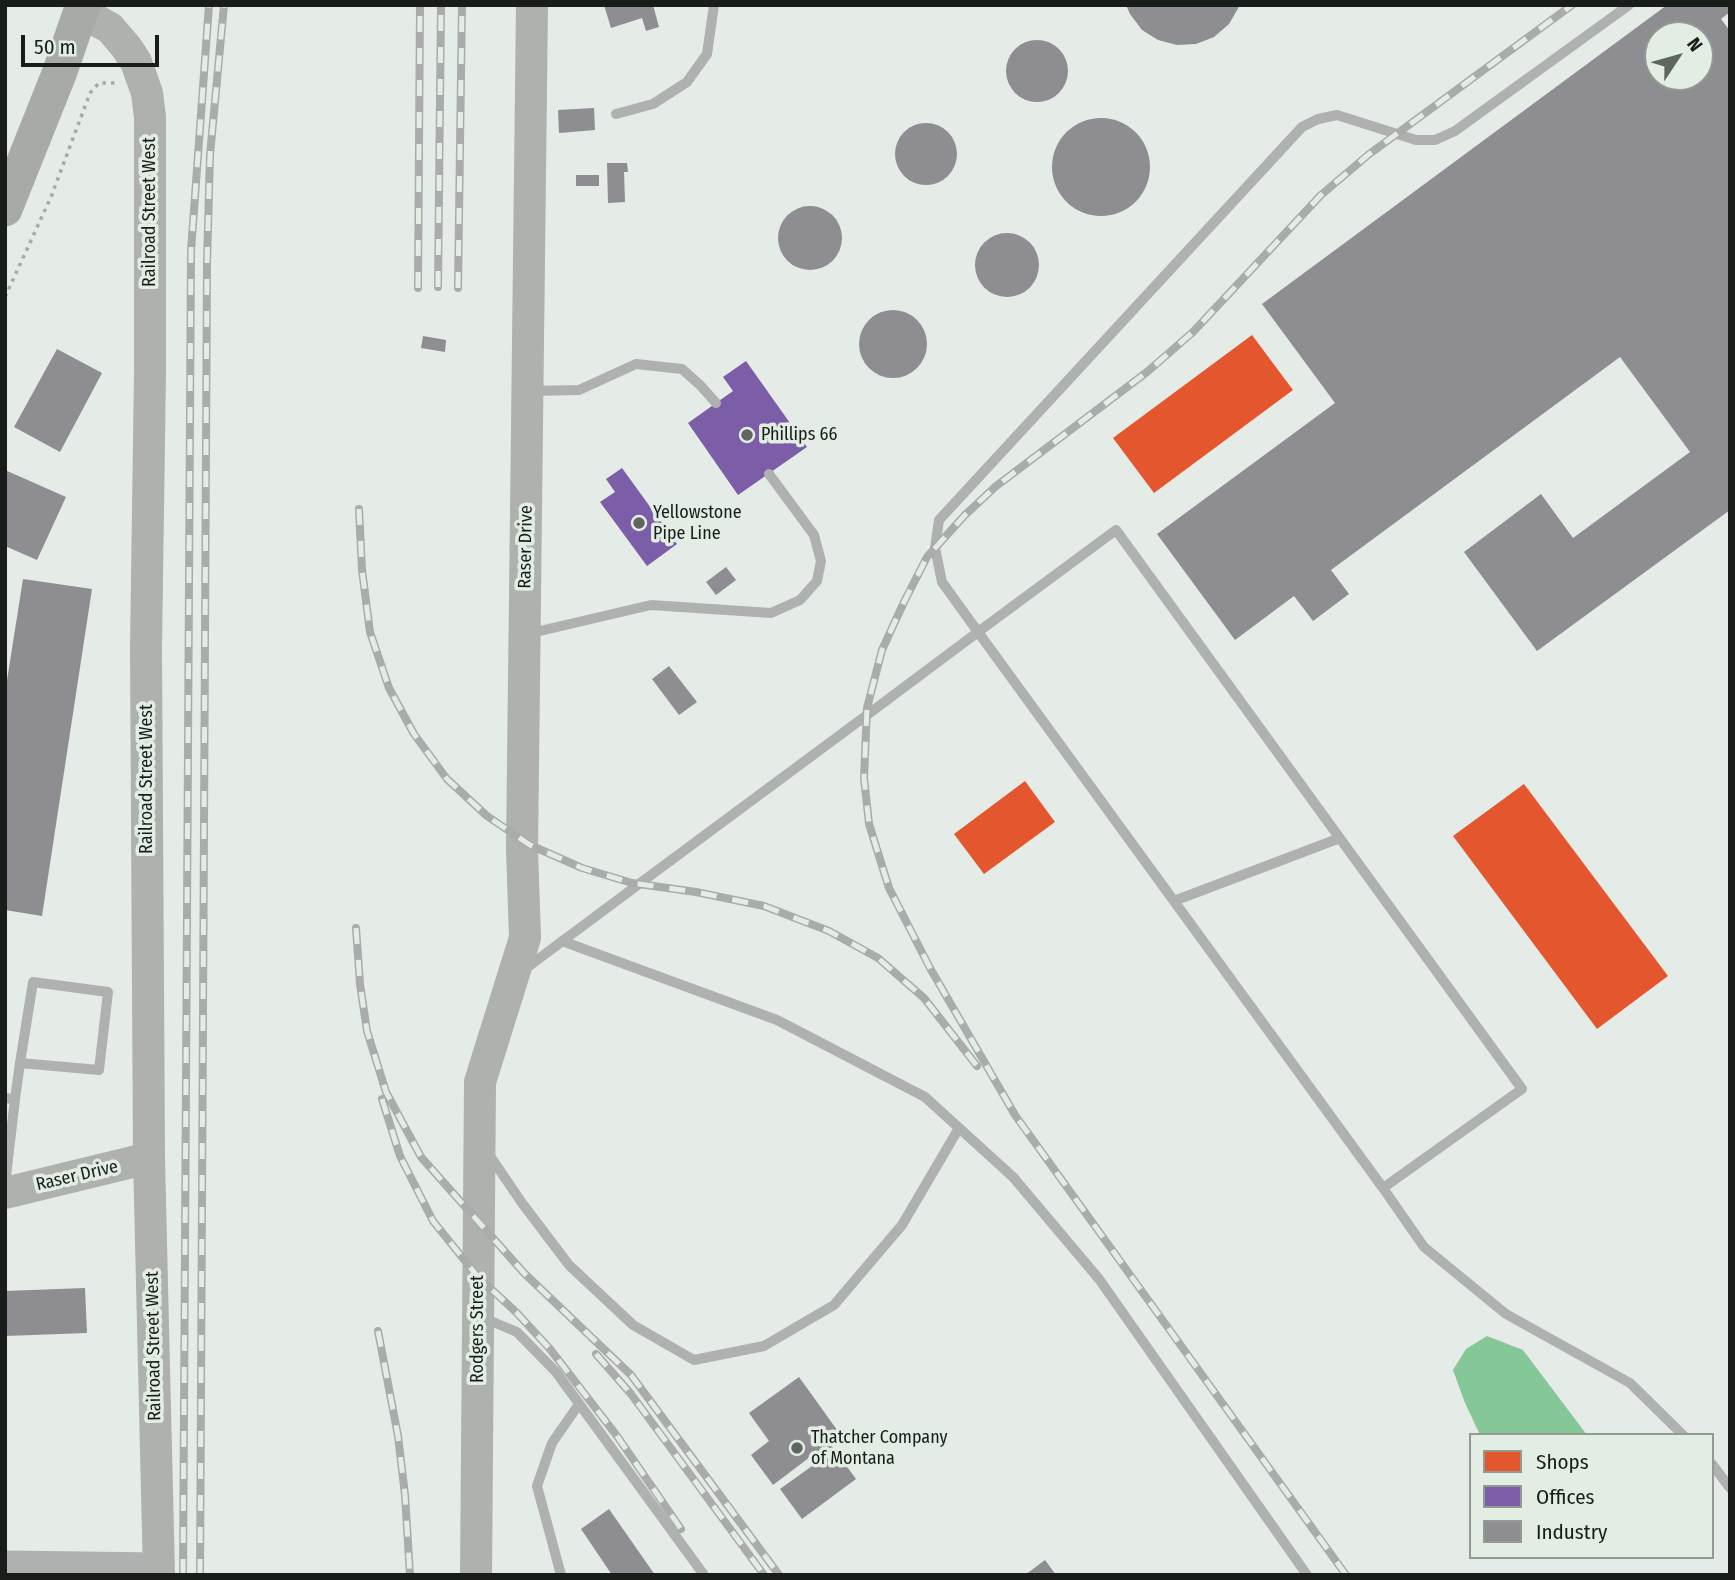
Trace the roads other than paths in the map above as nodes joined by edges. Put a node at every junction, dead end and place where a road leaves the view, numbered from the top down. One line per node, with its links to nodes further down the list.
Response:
1 (531, 5): 7 (street, Raser Drive)
2 (715, 5): 5 (lane)
3 (1629, 5): 10 (lane)
4 (82, 8): 6 (main road); 21 (street, Railroad Street West)
5 (616, 114)
6 (5, 209)
7 (527, 391): 8 (lane); 11 (street, Raser Drive)
8 (716, 403)
9 (769, 474): 11 (lane)
10 (978, 632): 12 (lane); 13 (lane); 14 (lane)
11 (524, 635): 15 (street, Raser Drive)
12 (1340, 838): 13 (lane); 23 (lane)
13 (1174, 901): 23 (lane)
14 (562, 941): 15 (lane); 19 (lane)
15 (511, 979): 17 (street, Raser Drive)
16 (20, 1063): 16 (lane); 18 (lane)
17 (480, 1082): 20 (street, Rodgers Street)
18 (10, 1099): 22 (lane)
19 (959, 1128): 20 (lane); 35 (lane)
20 (479, 1140): 25 (street, Rodgers Street)
21 (149, 1158): 24 (street, Raser Drive); 31 (street, Railroad Street West)
22 (5, 1185)
23 (1383, 1188): 27 (lane)
24 (5, 1193)
25 (478, 1316): 26 (lane); 32 (street, Rodgers Street)
26 (579, 1404): 33 (lane); 34 (lane)
27 (1681, 1433)
28 (1714, 1467): 29 (lane)
29 (1730, 1488)
30 (5, 1562): 31 (street)
31 (159, 1569)
32 (476, 1575)
33 (561, 1575)
34 (704, 1575)
35 (1307, 1575)

